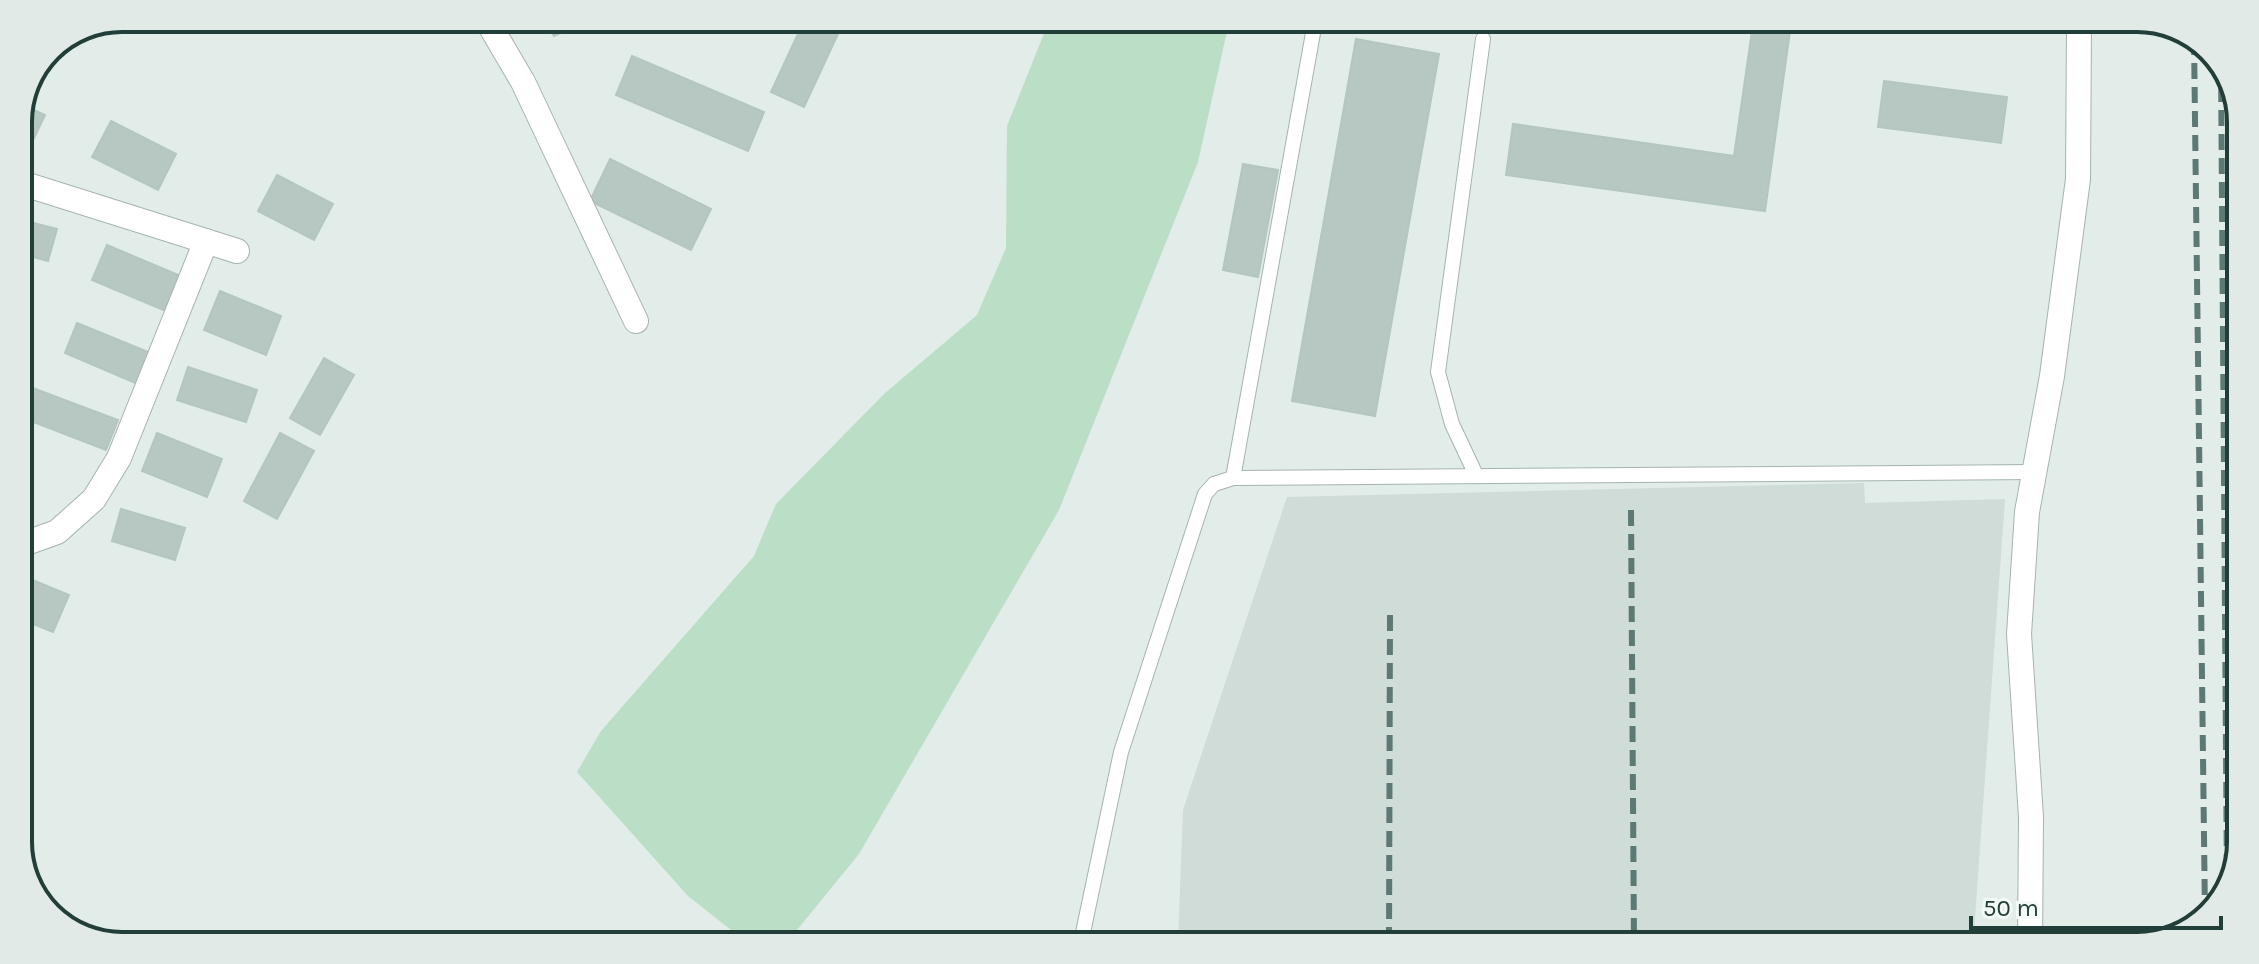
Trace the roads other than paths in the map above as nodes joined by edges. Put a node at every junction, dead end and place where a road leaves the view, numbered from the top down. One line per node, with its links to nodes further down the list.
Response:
1 (494, 32): 8 (street)
2 (1313, 32): 11 (lane)
3 (2079, 32): 9 (street)
4 (1483, 39): 10 (lane)
5 (32, 186): 6 (street)
6 (206, 241): 7 (street); 12 (street)
7 (237, 251)
8 (636, 321)
9 (2035, 472): 10 (lane); 14 (street)
10 (1476, 475): 11 (lane)
11 (1233, 478): 13 (lane)
12 (32, 541)
13 (1083, 932)
14 (2030, 932)

